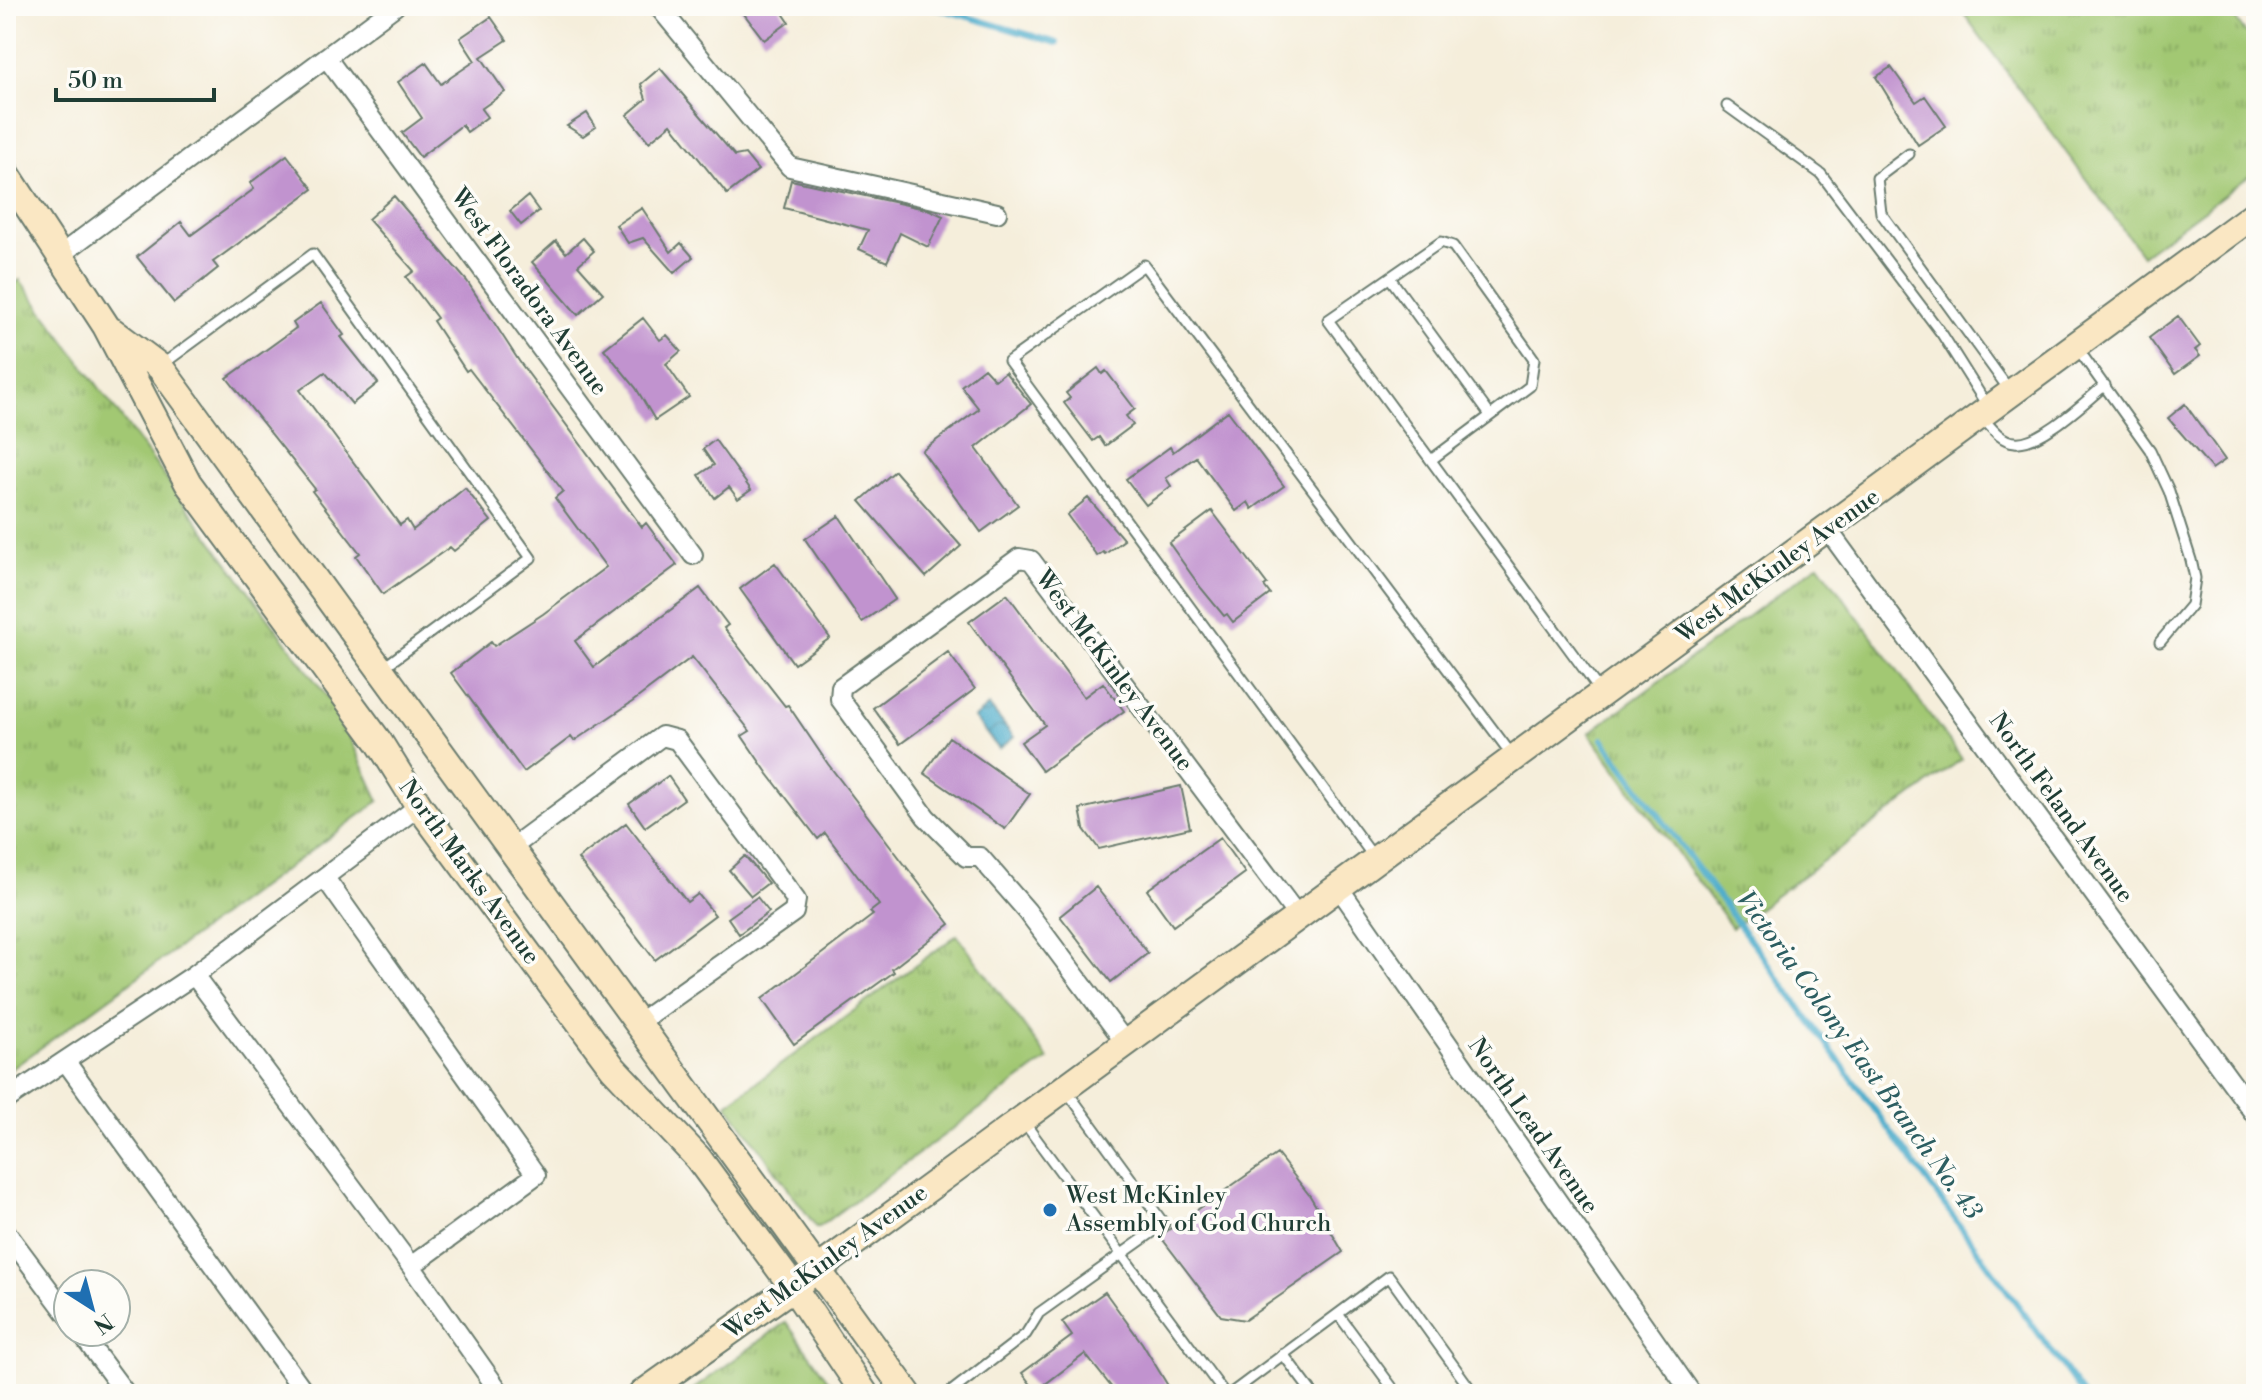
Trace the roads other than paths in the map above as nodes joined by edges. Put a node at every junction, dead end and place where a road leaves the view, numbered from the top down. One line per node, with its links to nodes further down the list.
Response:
1 (395, 6): 3 (street)
2 (658, 6): 7 (street)
3 (326, 57): 9 (street); 20 (street, West Floradora Avenue)
4 (1727, 106): 16 (lane)
5 (1909, 154): 15 (lane)
6 (6, 173): 9 (main road, North Marks Avenue)
7 (997, 213)
8 (2256, 213): 12 (main road, West McKinley Avenue)
9 (60, 255): 11 (main road, North Marks Avenue)
10 (1390, 278): 17 (lane); 17 (lane); 18 (lane)
11 (106, 326): 13 (main road, North Marks Avenue); 25 (main road, North Marks Avenue)
12 (2076, 346): 14 (lane); 15 (main road, West McKinley Avenue)
13 (160, 367): 22 (main road, North Marks Avenue); 22 (lane)
14 (2105, 385): 16 (lane); 21 (lane)
15 (2012, 394): 16 (main road, West McKinley Avenue)
16 (1986, 413): 19 (main road, West McKinley Avenue)
17 (1490, 415): 18 (lane)
18 (1431, 460): 23 (lane)
19 (1828, 530): 23 (main road, West McKinley Avenue); 37 (street, North Feland Avenue)
20 (693, 555)
21 (2160, 642)
22 (381, 669): 26 (main road, North Marks Avenue)
23 (1602, 693): 24 (main road, West McKinley Avenue)
24 (1514, 758): 27 (main road, West McKinley Avenue); 27 (lane)
25 (419, 806): 28 (street); 43 (main road, North Marks Avenue)
26 (511, 848): 32 (main road, North Marks Avenue); 32 (street, North Marks Avenue)
27 (1374, 858): 29 (main road, West McKinley Avenue)
28 (325, 878): 31 (street); 41 (street)
29 (1337, 885): 30 (main road, West McKinley Avenue); 59 (street, North Lead Avenue)
30 (1297, 915): 33 (main road, West McKinley Avenue); 33 (street, West McKinley Avenue)
31 (194, 975): 34 (street); 41 (street)
32 (638, 1023): 42 (main road, North Marks Avenue)
33 (1125, 1042): 35 (main road, West McKinley Avenue)
34 (66, 1062): 36 (street); 49 (street)
35 (1064, 1087): 38 (main road, West McKinley Avenue); 40 (lane)
36 (6, 1100)
37 (2256, 1116)
38 (1021, 1118): 40 (lane); 42 (main road, West McKinley Avenue)
39 (6, 1232): 44 (street)
40 (1123, 1256): 54 (lane); 55 (lane)
41 (411, 1266): 50 (street)
42 (817, 1270): 43 (main road, West McKinley Avenue); 53 (main road, North Marks Avenue)
43 (793, 1287): 51 (main road, West McKinley Avenue); 52 (main road, North Marks Avenue)
44 (52, 1294)
45 (1338, 1314): 47 (lane); 57 (lane); 58 (lane)
46 (92, 1348): 48 (street)
47 (1283, 1354): 55 (lane); 56 (lane)
48 (126, 1394)
49 (306, 1394)
50 (501, 1394)
51 (642, 1394)
52 (865, 1394)
53 (908, 1394)
54 (948, 1394)
55 (1227, 1394)
56 (1313, 1394)
57 (1397, 1394)
58 (1474, 1394)
59 (1692, 1394)

